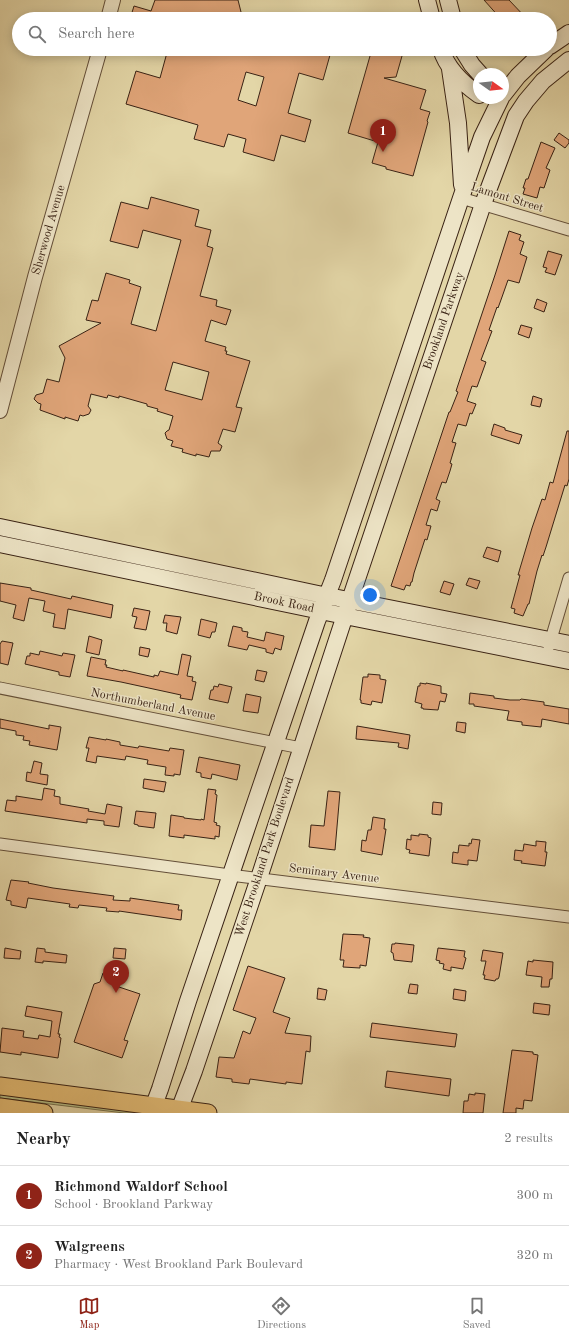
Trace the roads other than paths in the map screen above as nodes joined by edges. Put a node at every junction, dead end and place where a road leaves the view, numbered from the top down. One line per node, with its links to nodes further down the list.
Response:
1 (113, 0): 4 (street)
2 (427, 0): 5 (main road)
3 (448, 0): 6 (main road)
4 (110, 12)
5 (430, 12)
6 (451, 12)
7 (569, 33): 8 (main road)
8 (557, 41)
9 (98, 56): 26 (street, Sherwood Avenue)
10 (443, 56): 15 (main road)
11 (466, 56): 14 (main road)
12 (539, 56): 16 (main road, Brookland Parkway)
13 (569, 60): 19 (main road, Brookland Parkway)
14 (475, 68)
15 (450, 69): 17 (main road); 23 (main road)
16 (509, 85)
17 (473, 90)
18 (509, 98): 19 (main road)
19 (526, 101): 22 (main road, Brookland Parkway)
20 (496, 104): 23 (main road, Brookland Parkway)
21 (506, 104): 22 (main road)
22 (516, 116): 24 (main road, Brookland Parkway)
23 (462, 194): 24 (street, Lamont Street); 30 (main road, Brookland Parkway)
24 (483, 204): 25 (street, Lamont Street); 31 (main road, Brookland Parkway)
25 (569, 230)
26 (0, 411)
27 (0, 527): 30 (main road, Brook Road)
28 (0, 544): 32 (main road, Brook Road)
29 (569, 578): 34 (street)
30 (327, 596): 31 (main road, Brook Road); 32 (main road, Brookland Parkway)
31 (350, 600): 33 (main road, West Brookland Park Boulevard); 34 (main road, Brook Road)
32 (320, 611): 33 (main road, Brook Road); 39 (main road)
33 (345, 616): 36 (main road, Brook Road); 40 (main road, West Brookland Park Boulevard)
34 (550, 640): 35 (main road, Brook Road); 36 (street)
35 (569, 644)
36 (546, 656): 37 (main road, Brook Road)
37 (569, 661)
38 (0, 688): 39 (street, Northumberland Avenue)
39 (276, 743): 40 (street, Northumberland Avenue); 42 (main road)
40 (302, 748): 43 (main road, West Brookland Park Boulevard)
41 (0, 844): 42 (street, Seminary Avenue)
42 (230, 875): 43 (street, Seminary Avenue); 47 (main road)
43 (259, 878): 44 (street, Seminary Avenue); 48 (main road, West Brookland Park Boulevard)
44 (569, 917)
45 (0, 1086): 47 (main road)
46 (0, 1107): 49 (main road)
47 (152, 1110): 48 (main road)
48 (178, 1111): 50 (main road)
49 (44, 1113)
50 (208, 1113)

